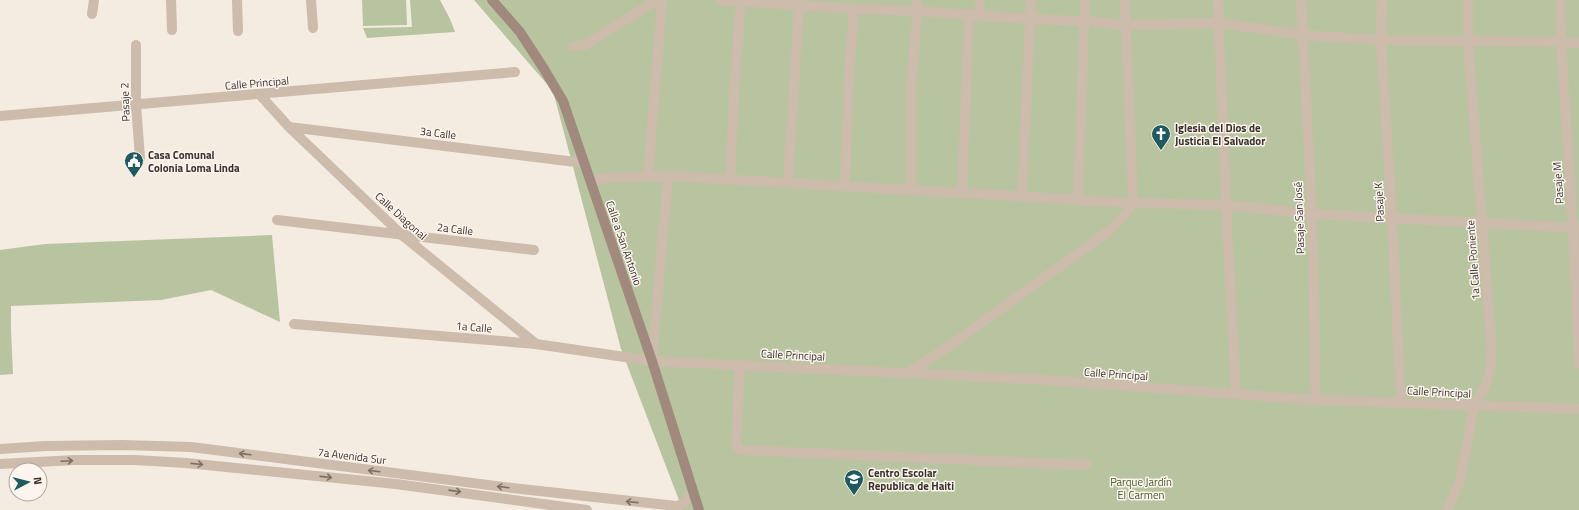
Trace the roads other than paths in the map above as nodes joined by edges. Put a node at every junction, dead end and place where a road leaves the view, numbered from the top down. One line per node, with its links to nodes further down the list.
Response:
1 (94, 0): 24 (street)
2 (171, 0): 31 (street)
3 (237, 0): 32 (street)
4 (311, 0): 30 (street)
5 (492, 0): 46 (street, Calle a San Antonio)
6 (657, 0): 39 (street)
7 (662, 0): 47 (street)
8 (720, 0): 19 (street)
9 (918, 0): 23 (street)
10 (980, 0): 25 (street)
11 (1031, 0): 26 (street)
12 (1085, 0): 27 (street)
13 (1125, 0): 29 (street)
14 (1218, 0): 28 (street)
15 (1301, 0): 33 (street, Pasaje San José)
16 (1382, 0): 34 (street, Pasaje K)
17 (1468, 0): 35 (street, 1a Calle Poniente)
18 (1560, 0): 36 (street, Pasaje M)
19 (741, 1): 20 (street); 49 (street)
20 (756, 1): 21 (street)
21 (805, 4): 22 (street); 50 (street)
22 (858, 6): 23 (street); 52 (street)
23 (917, 11): 25 (street); 53 (street)
24 (92, 14)
25 (974, 15): 26 (street); 54 (street)
26 (1030, 19): 27 (street); 55 (street)
27 (1084, 21): 29 (street); 56 (street)
28 (1219, 23): 29 (street); 33 (street); 58 (street)
29 (1126, 26): 57 (street)
30 (312, 28)
31 (172, 30)
32 (238, 31)
33 (1303, 35): 34 (street); 59 (street, Pasaje San José)
34 (1381, 40): 35 (street); 60 (street, Pasaje K)
35 (1468, 40): 36 (street); 62 (street, 1a Calle Poniente)
36 (1561, 42): 37 (street); 63 (street, Pasaje M)
37 (1579, 43)
38 (136, 45): 42 (street, Pasaje 2)
39 (573, 46)
40 (516, 72): 41 (street, Calle Principal)
41 (260, 95): 42 (street, Calle Principal); 44 (street, Calle Diagonal)
42 (136, 104): 43 (street, Calle Principal); 45 (street, Pasaje 2)
43 (0, 116)
44 (289, 127): 46 (street, 3a Calle); 64 (street, Calle Diagonal)
45 (140, 158)
46 (584, 163): 51 (street, Calle a San Antonio)
47 (648, 176): 48 (street); 51 (street)
48 (668, 176): 49 (street); 68 (street)
49 (730, 180): 50 (street)
50 (788, 183): 52 (street)
51 (591, 184): 68 (street, Calle a San Antonio)
52 (845, 186): 53 (street)
53 (911, 190): 54 (street)
54 (962, 192): 55 (street)
55 (1022, 196): 56 (street)
56 (1078, 199): 57 (street)
57 (1133, 203): 58 (street); 71 (street)
58 (1226, 205): 59 (street); 72 (street)
59 (1312, 214): 60 (street); 73 (street, Pasaje San José)
60 (1392, 219): 62 (street); 74 (street, Pasaje K)
61 (277, 220): 64 (street, 2a Calle)
62 (1482, 223): 63 (street); 75 (street, 1a Calle Poniente)
63 (1576, 228): 70 (street, Pasaje M)
64 (402, 235): 65 (street, 2a Calle); 67 (street, Calle Diagonal)
65 (534, 250)
66 (294, 324): 67 (street, 1a Calle)
67 (536, 344): 68 (street, 1a Calle)
68 (652, 361): 69 (street, Calle Principal); 80 (street, Calle a San Antonio)
69 (740, 364): 71 (street, Calle Principal); 79 (street)
70 (1579, 364)
71 (907, 373): 72 (street, Calle Principal)
72 (1236, 394): 73 (street, Calle Principal)
73 (1316, 400): 74 (street, Calle Principal)
74 (1401, 402): 75 (street, Calle Principal)
75 (1474, 406): 76 (street, Calle Principal); 83 (street, 1a Calle Poniente)
76 (1579, 409)
77 (0, 449): 80 (street, 7a Avenida Sur, one-way to 77)
78 (0, 464): 81 (street, 7a Avenida Sur, one-way to 81)
79 (1087, 465)
80 (693, 492): 82 (street, Calle a San Antonio)
81 (587, 510)
82 (699, 510)
83 (1448, 510)

